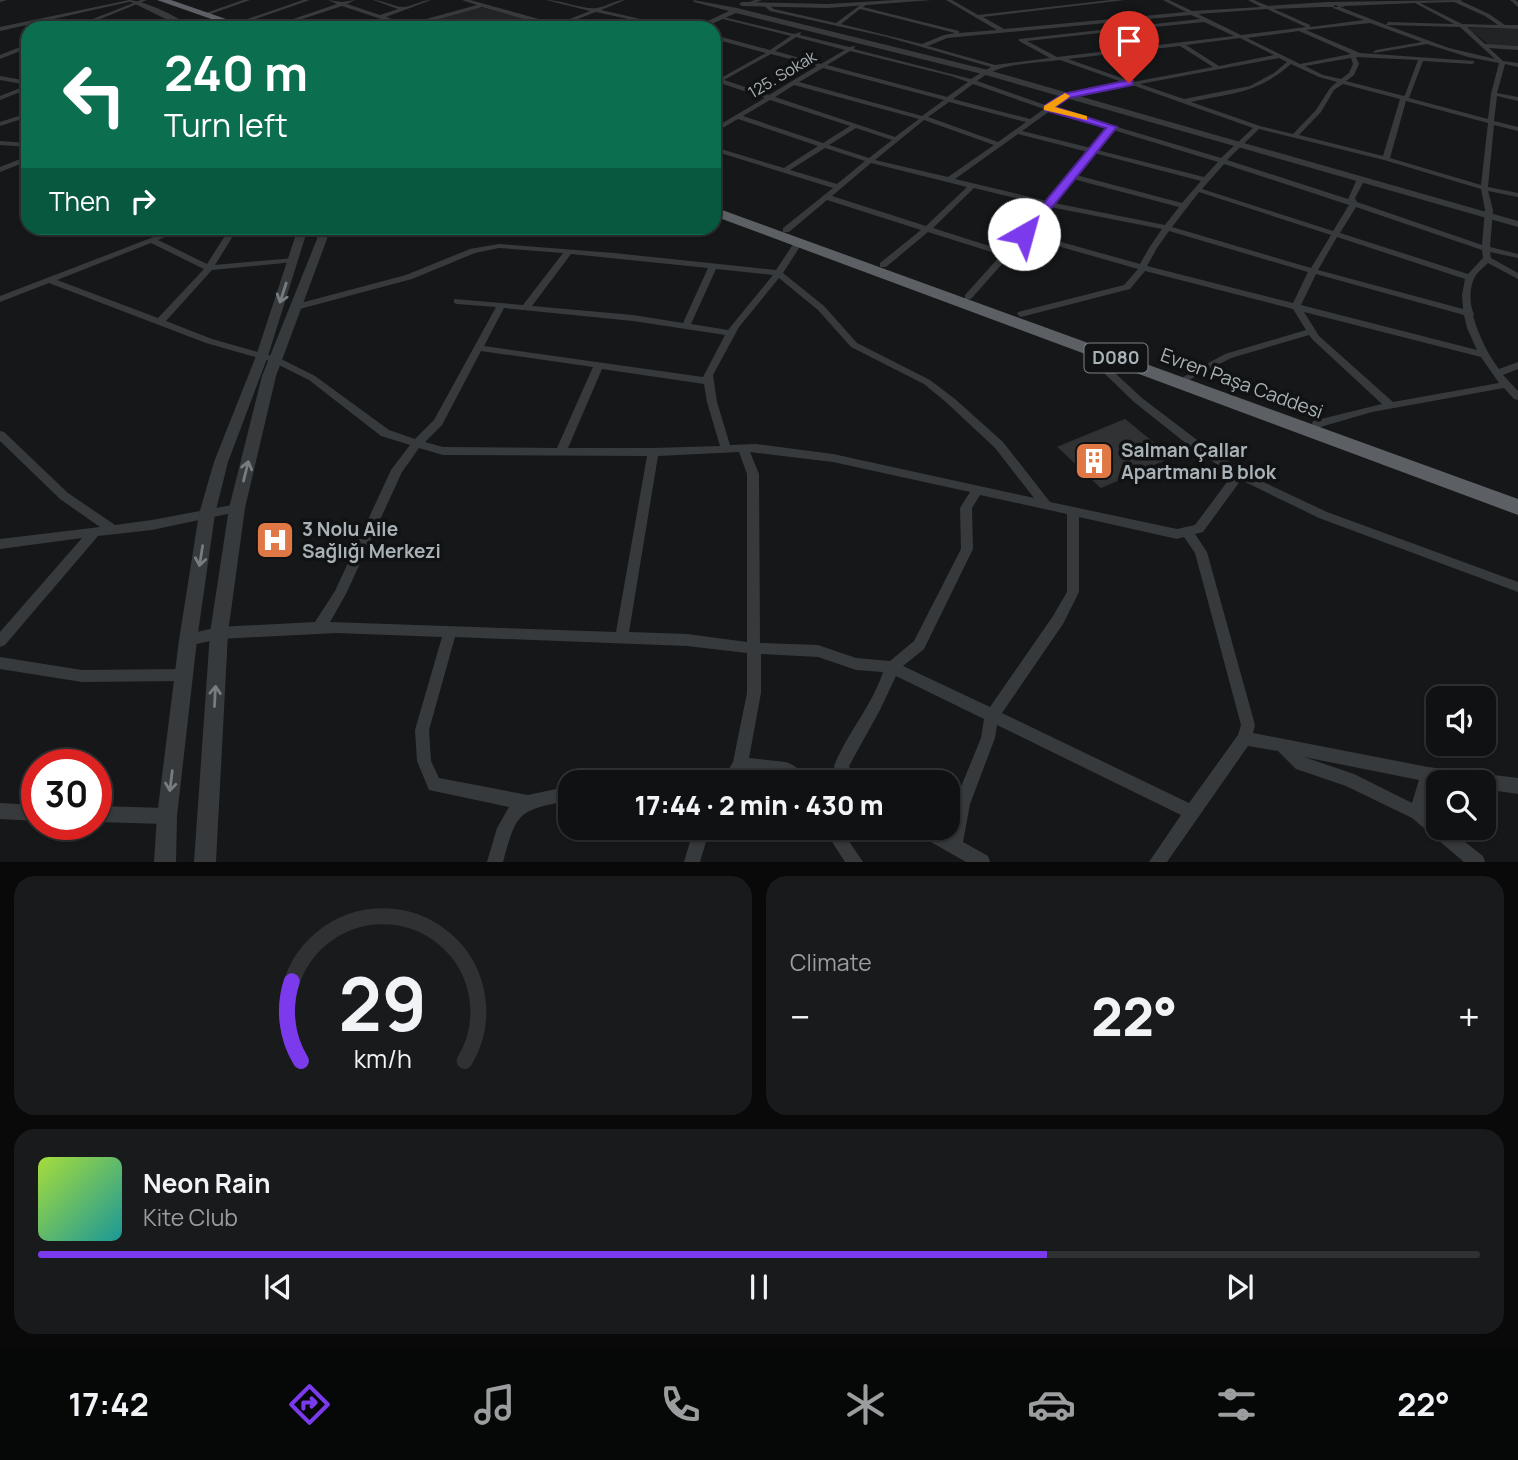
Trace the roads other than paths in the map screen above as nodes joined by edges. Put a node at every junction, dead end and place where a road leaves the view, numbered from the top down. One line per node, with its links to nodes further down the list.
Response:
1 (248, 0): 39 (street)
2 (278, 0): 28 (street)
3 (308, 0): 28 (street)
4 (330, 0): 26 (street)
5 (353, 0): 26 (street)
6 (375, 0): 36 (street)
7 (429, 0): 36 (street)
8 (464, 0): 29 (street)
9 (490, 0): 29 (street)
10 (548, 0): 37 (street)
11 (622, 0): 37 (street)
12 (929, 0): 34 (street)
13 (948, 0): 40 (street)
14 (1058, 0): 32 (street)
15 (1123, 0): 32 (street)
16 (1165, 0): 38 (street)
17 (1250, 0): 35 (street)
18 (1318, 0): 27 (street)
19 (1456, 0): 23 (street); 69 (street)
20 (1512, 0): 30 (street)
21 (170, 1): 39 (highway)
22 (693, 1): 33 (street)
23 (1413, 1): 27 (street); 66 (street)
24 (137, 2): 44 (street); 45 (street); 46 (street); 47 (street); 48 (highway)
25 (758, 2): 31 (street); 33 (street)
26 (341, 4): 41 (street); 51 (street)
27 (1326, 4): 35 (street); 59 (street)
28 (292, 5): 50 (street)
29 (483, 5): 53 (street); 54 (street)
30 (1518, 5)
31 (767, 6): 34 (street); 62 (street)
32 (1069, 6): 40 (street); 60 (street)
33 (738, 7): 42 (street); 57 (street); 64 (street)
34 (862, 7): 62 (street); 75 (street)
35 (1265, 8): 38 (street); 68 (street)
36 (404, 9): 41 (street)
37 (595, 11): 55 (street); 56 (street)
38 (1191, 13): 43 (street); 60 (street)
39 (206, 15): 49 (highway)
40 (979, 16): 74 (street)
41 (380, 17): 52 (street)
42 (720, 17): 58 (street); 76 (street)
43 (1207, 20): 73 (street); 77 (street)
44 (40, 21)
45 (90, 21)
46 (156, 21)
47 (175, 21)
48 (212, 21)
49 (220, 21)
50 (246, 21)
51 (291, 21)
52 (390, 21)
53 (426, 21)
54 (542, 21)
55 (568, 21)
56 (643, 21)
57 (707, 21)
58 (712, 21)
59 (1371, 21): 61 (street); 68 (street)
60 (1096, 22): 73 (street); 74 (street)
61 (1379, 23): 66 (street); 82 (street)
62 (838, 24): 85 (street)
63 (21, 25): 65 (street)
64 (809, 25): 76 (street); 79 (street); 105 (street)
65 (15, 26): 67 (street); 71 (street)
66 (1461, 26): 69 (street); 86 (street)
67 (21, 27)
68 (1311, 27): 72 (street)
69 (1504, 27): 70 (street)
70 (1518, 27)
71 (0, 29)
72 (1297, 29): 77 (street); 94 (street)
73 (1109, 30): 80 (street); 91 (street)
74 (1004, 31): 75 (street); 80 (street)
75 (963, 34): 85 (street)
76 (795, 36): 90 (street); 93 (street)
77 (1238, 36): 83 (street); 95 (street)
78 (721, 39): 81 (street)
79 (864, 40): 90 (street, 125. Sokak); 105 (street)
80 (1022, 40): 97 (street)
81 (729, 41): 84 (street); 93 (street)
82 (1425, 43): 94 (street); 100 (street)
83 (1181, 44): 91 (street); 104 (street)
84 (721, 45)
85 (922, 46): 105 (street)
86 (1484, 46): 89 (street); 100 (street)
87 (0, 48): 92 (street)
88 (21, 48): 92 (street)
89 (1518, 48)
90 (850, 49): 102 (street, 125. Sokak); 108 (street)
91 (1140, 49): 97 (street)
92 (16, 50): 96 (street)
93 (771, 52): 102 (street); 107 (street)
94 (1356, 55): 98 (street); 103 (street); 109 (street)
95 (1279, 56): 99 (street); 104 (street)
96 (0, 57)
97 (1058, 59): 105 (street); 113 (street)
98 (1421, 59): 100 (street); 121 (street)
99 (1289, 63): 103 (street); 122 (street)
100 (1503, 63): 101 (street); 115 (street)
101 (1518, 65)
102 (823, 66): 112 (street, 125. Sokak); 119 (street)
103 (1297, 66): 109 (street)
104 (1217, 67): 113 (street)
105 (991, 70): 108 (street); 116 (street)
106 (0, 78): 110 (street)
107 (721, 78)
108 (973, 81): 119 (street); 123 (street)
109 (1340, 82): 121 (street); 139 (street)
110 (21, 83)
111 (721, 83): 118 (street)
112 (794, 83): 118 (street, 125. Sokak); 127 (street)
113 (1129, 83): 116 (street); 122 (street)
114 (21, 88): 117 (street)
115 (1494, 94): 120 (street); 131 (street)
116 (1070, 95): 123 (street); 141 (street)
117 (0, 98)
118 (769, 98): 126 (street, 125. Sokak); 133 (street)
119 (950, 98): 127 (street); 130 (street)
120 (1518, 99)
121 (1403, 100): 131 (street); 148 (street)
122 (1182, 101): 136 (street)
123 (1048, 108): 130 (street); 135 (street)
124 (0, 116): 128 (street)
125 (21, 117): 128 (street)
126 (738, 117): 134 (street, 125. Sokak); 145 (street)
127 (924, 118): 140 (street); 144 (street)
128 (16, 119): 129 (street); 132 (street)
129 (21, 119)
130 (1030, 121): 138 (street)
131 (1491, 122): 137 (street); 160 (street)
132 (0, 124)
133 (854, 126): 140 (street); 145 (street)
134 (722, 127)
135 (1112, 127): 147 (street); 151 (street)
136 (1258, 127): 139 (street); 141 (street)
137 (1518, 129)
138 (1016, 131): 144 (street); 147 (street)
139 (1294, 136): 148 (street)
140 (896, 139): 149 (street)
141 (1240, 142): 151 (street); 155 (street); 169 (street)
142 (0, 143): 143 (street)
143 (21, 144)
144 (998, 144): 156 (street)
145 (825, 146): 149 (street); 153 (street)
146 (721, 151): 153 (street)
147 (1092, 152): 154 (street); 157 (street)
148 (1386, 159): 160 (street)
149 (870, 160): 156 (street); 159 (street)
150 (21, 161): 152 (street)
151 (1225, 161): 157 (street); 165 (street)
152 (0, 170)
153 (784, 170): 159 (street)
154 (1071, 176): 164 (street); 167 (street)
155 (1361, 179): 165 (street); 169 (street)
156 (949, 180): 158 (street)
157 (1207, 180): 161 (street)
158 (973, 185): 164 (street); 172 (street)
159 (838, 187): 163 (street)
160 (1484, 188): 162 (street); 169 (street)
161 (1199, 190): 167 (street); 174 (street)
162 (1518, 195)
163 (826, 197): 172 (street); 179 (street)
164 (1048, 204): 171 (street); 173 (street)
165 (1354, 204): 174 (street); 183 (street)
166 (721, 206): 179 (highway, Evren Paşa Caddesi / D080)
167 (1184, 206): 171 (street)
168 (721, 213): 179 (highway, Evren Paşa Caddesi / D080)
169 (1488, 213): 170 (street); 183 (street)
170 (1518, 221)
171 (1168, 228): 189 (street); 190 (street)
172 (927, 229): 182 (street); 186 (street)
173 (1024, 234): 182 (street); 189 (street)
174 (1337, 234): 190 (street); 193 (street)
175 (164, 235): 180 (street)
176 (230, 235): 188 (street)
177 (301, 235): 185 (street)
178 (322, 235): 200 (street)
179 (793, 236): 186 (highway, Evren Paşa Caddesi / D080); 191 (street); 208 (highway, Evren Paşa Caddesi / D080)
180 (151, 240): 188 (street); 194 (street)
181 (569, 251): 187 (street); 200 (street); 201 (street)
182 (1007, 254): 195 (street)
183 (1487, 254): 184 (street); 192 (street); 193 (street)
184 (1518, 256)
185 (294, 260): 188 (street); 211 (street, one-way to 211)
186 (883, 265): 195 (highway, Evren Paşa Caddesi / D080)
187 (713, 266): 191 (street); 205 (street)
188 (209, 268): 204 (street)
189 (1144, 268): 199 (street); 202 (street)
190 (1313, 271): 199 (street); 203 (street)
191 (778, 273): 207 (street); 230 (street)
192 (1518, 276)
193 (1470, 278): 203 (street)
194 (49, 280): 196 (street); 204 (street)
195 (968, 297): 202 (highway, Evren Paşa Caddesi / D080)
196 (0, 299)
197 (457, 301): 198 (street)
198 (501, 306): 201 (street); 209 (street)
199 (1296, 306): 206 (street); 210 (street)
200 (296, 307): 211 (street)
201 (526, 307): 205 (street)
202 (1021, 314): 215 (highway, Evren Paşa Caddesi / D080)
203 (1470, 314): 210 (street)
204 (160, 322): 211 (street)
205 (686, 326): 207 (street)
206 (1311, 331): 215 (street); 219 (street)
207 (732, 332): 216 (street)
208 (1079, 344): 227 (street); 232 (highway, Evren Paşa Caddesi / D080)
209 (480, 348): 212 (street); 222 (street)
210 (1485, 355): 214 (street)
211 (269, 358): 222 (street); 231 (street, one-way to 211); 234 (street)
212 (600, 364): 216 (street); 225 (street)
213 (1518, 365): 214 (street)
214 (1497, 374): 217 (street)
215 (1188, 377): 220 (highway, Evren Paşa Caddesi / D080)
216 (708, 381): 224 (street)
217 (1505, 385): 218 (street); 219 (street)
218 (1518, 397)
219 (1391, 406): 220 (street)
220 (1317, 424): 229 (highway, Evren Paşa Caddesi / D080)
221 (1, 437): 235 (street)
222 (417, 443): 225 (street); 240 (street)
223 (743, 448): 224 (street); 228 (street); 246 (street)
224 (726, 449): 226 (street)
225 (561, 452): 226 (street)
226 (653, 452): 243 (street)
227 (1239, 474): 237 (street); 239 (street)
228 (977, 490): 230 (street); 248 (street)
229 (1518, 497)
230 (1047, 506): 233 (street)
231 (237, 508): 234 (street); 242 (street)
232 (1518, 508)
233 (1073, 511): 237 (street); 250 (street)
234 (207, 514): 235 (street); 244 (street, one-way to 244)
235 (113, 530): 236 (street)
236 (95, 532): 238 (street); 245 (street)
237 (1187, 532): 251 (street)
238 (0, 544)
239 (1518, 587)
240 (319, 628): 241 (street); 242 (street)
241 (450, 631): 243 (street); 262 (street)
242 (219, 633): 244 (street); 274 (street, one-way to 242)
243 (621, 638): 246 (street)
244 (188, 640): 249 (street)
245 (0, 641)
246 (752, 648): 248 (street); 253 (street)
247 (0, 663): 249 (street)
248 (892, 667): 250 (street); 256 (street)
249 (184, 675): 268 (street, one-way to 268)
250 (992, 716): 265 (street); 272 (street)
251 (1245, 738): 252 (street); 265 (street)
252 (1281, 745): 257 (street); 266 (street)
253 (740, 765): 254 (street); 255 (street)
254 (736, 770)
255 (787, 770)
256 (842, 770)
257 (1426, 774)
258 (1426, 781): 266 (street)
259 (1496, 783): 260 (street)
260 (1518, 786)
261 (558, 795): 262 (street)
262 (526, 802): 275 (street)
263 (0, 811): 264 (street)
264 (21, 812)
265 (1191, 812): 279 (street)
266 (1417, 813): 280 (street)
267 (112, 814): 268 (street)
268 (167, 816): 273 (street)
269 (698, 840): 276 (street)
270 (839, 840): 277 (street)
271 (944, 840): 272 (street)
272 (954, 846): 278 (street)
273 (164, 862)
274 (205, 862)
275 (495, 862)
276 (692, 862)
277 (855, 862)
278 (982, 862)
279 (1157, 862)
280 (1477, 862)

